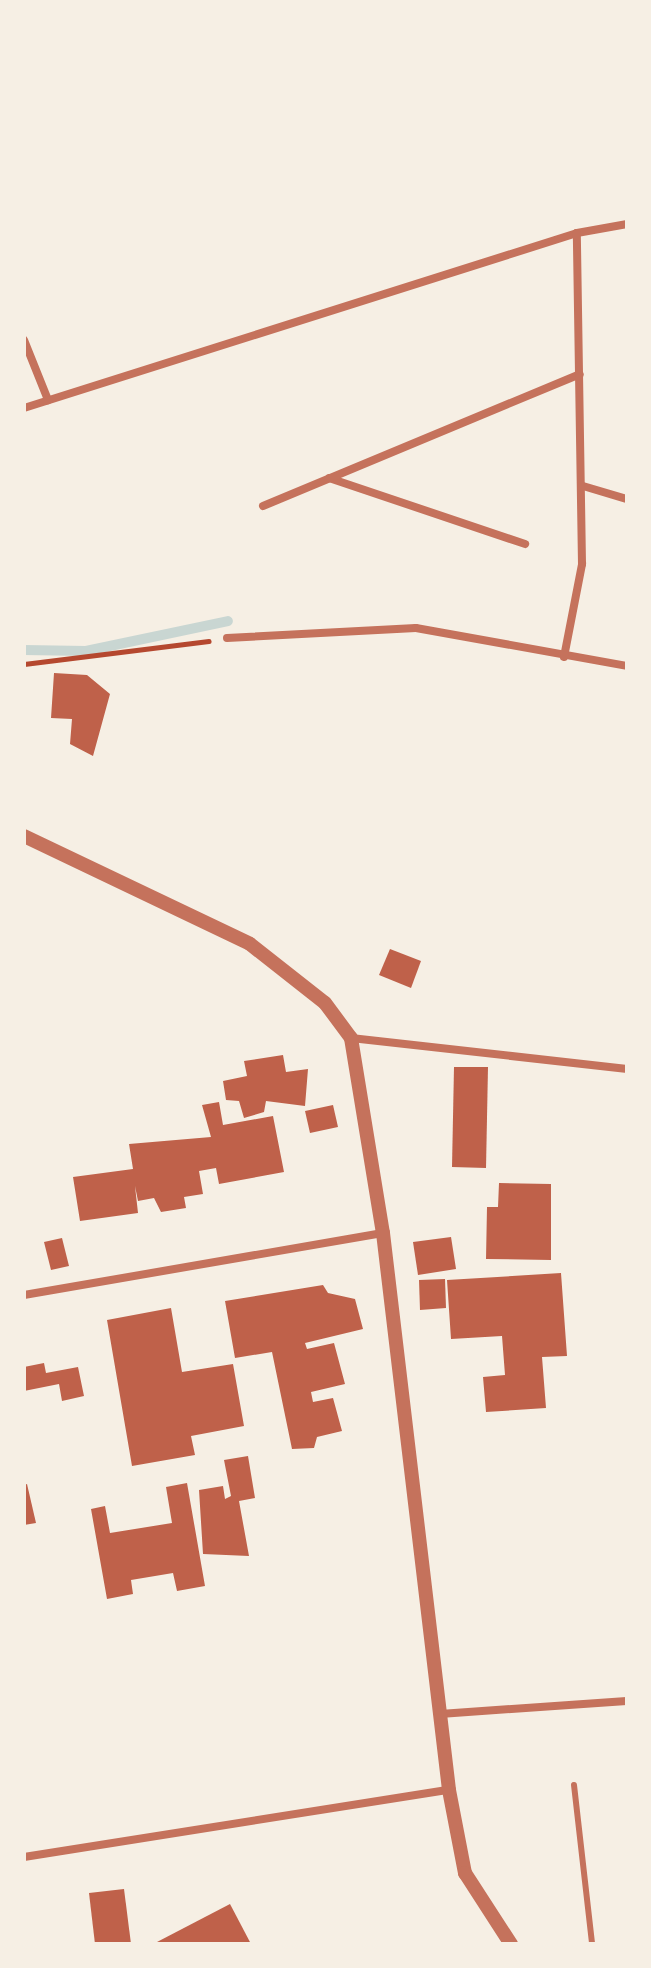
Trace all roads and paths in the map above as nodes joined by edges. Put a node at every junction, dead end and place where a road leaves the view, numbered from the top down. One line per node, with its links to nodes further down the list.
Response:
1 (627, 224): 2 (street)
2 (577, 233): 4 (street); 5 (street)
3 (24, 340): 5 (street)
4 (580, 374): 7 (street); 8 (street)
5 (48, 400): 6 (street)
6 (24, 408)
7 (329, 478): 10 (street); 11 (street)
8 (583, 486): 9 (street); 13 (street)
9 (627, 499)
10 (263, 506)
11 (525, 544)
12 (227, 638): 13 (street); 14 (path)
13 (564, 657): 15 (street)
14 (24, 664)
15 (627, 666)
16 (24, 836): 17 (street)
17 (351, 1038): 18 (street); 19 (street)
18 (627, 1069)
19 (383, 1233): 20 (street); 22 (street)
20 (24, 1295)
21 (627, 1701): 22 (street)
22 (440, 1714): 24 (street)
23 (574, 1785): 27 (lane)
24 (449, 1790): 25 (street); 26 (street)
25 (24, 1857)
26 (511, 1944)
27 (592, 1944)

